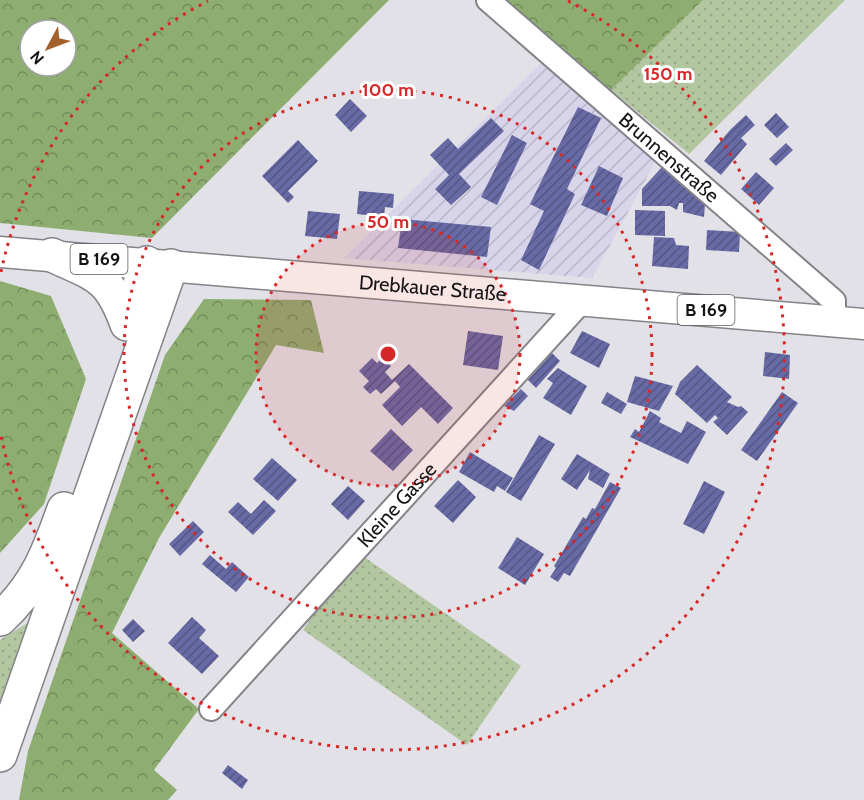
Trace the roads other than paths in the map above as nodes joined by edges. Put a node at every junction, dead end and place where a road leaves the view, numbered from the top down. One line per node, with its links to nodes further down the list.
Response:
1 (488, 0): 6 (street, Brunnenstraße)
2 (0, 252): 3 (main road, Drebkauer Straße / B 169)
3 (52, 255): 4 (main road, Drebkauer Straße / B 169); 7 (highway)
4 (159, 264): 5 (main road, Drebkauer Straße / B 169); 7 (highway); 11 (highway)
5 (583, 300): 6 (main road, Drebkauer Straße / B 169); 10 (street, Kleine Gasse)
6 (834, 322): 8 (main road, Drebkauer Straße / B 169)
7 (127, 324): 9 (highway)
8 (864, 324)
9 (0, 619)
10 (211, 709)
11 (0, 755)

